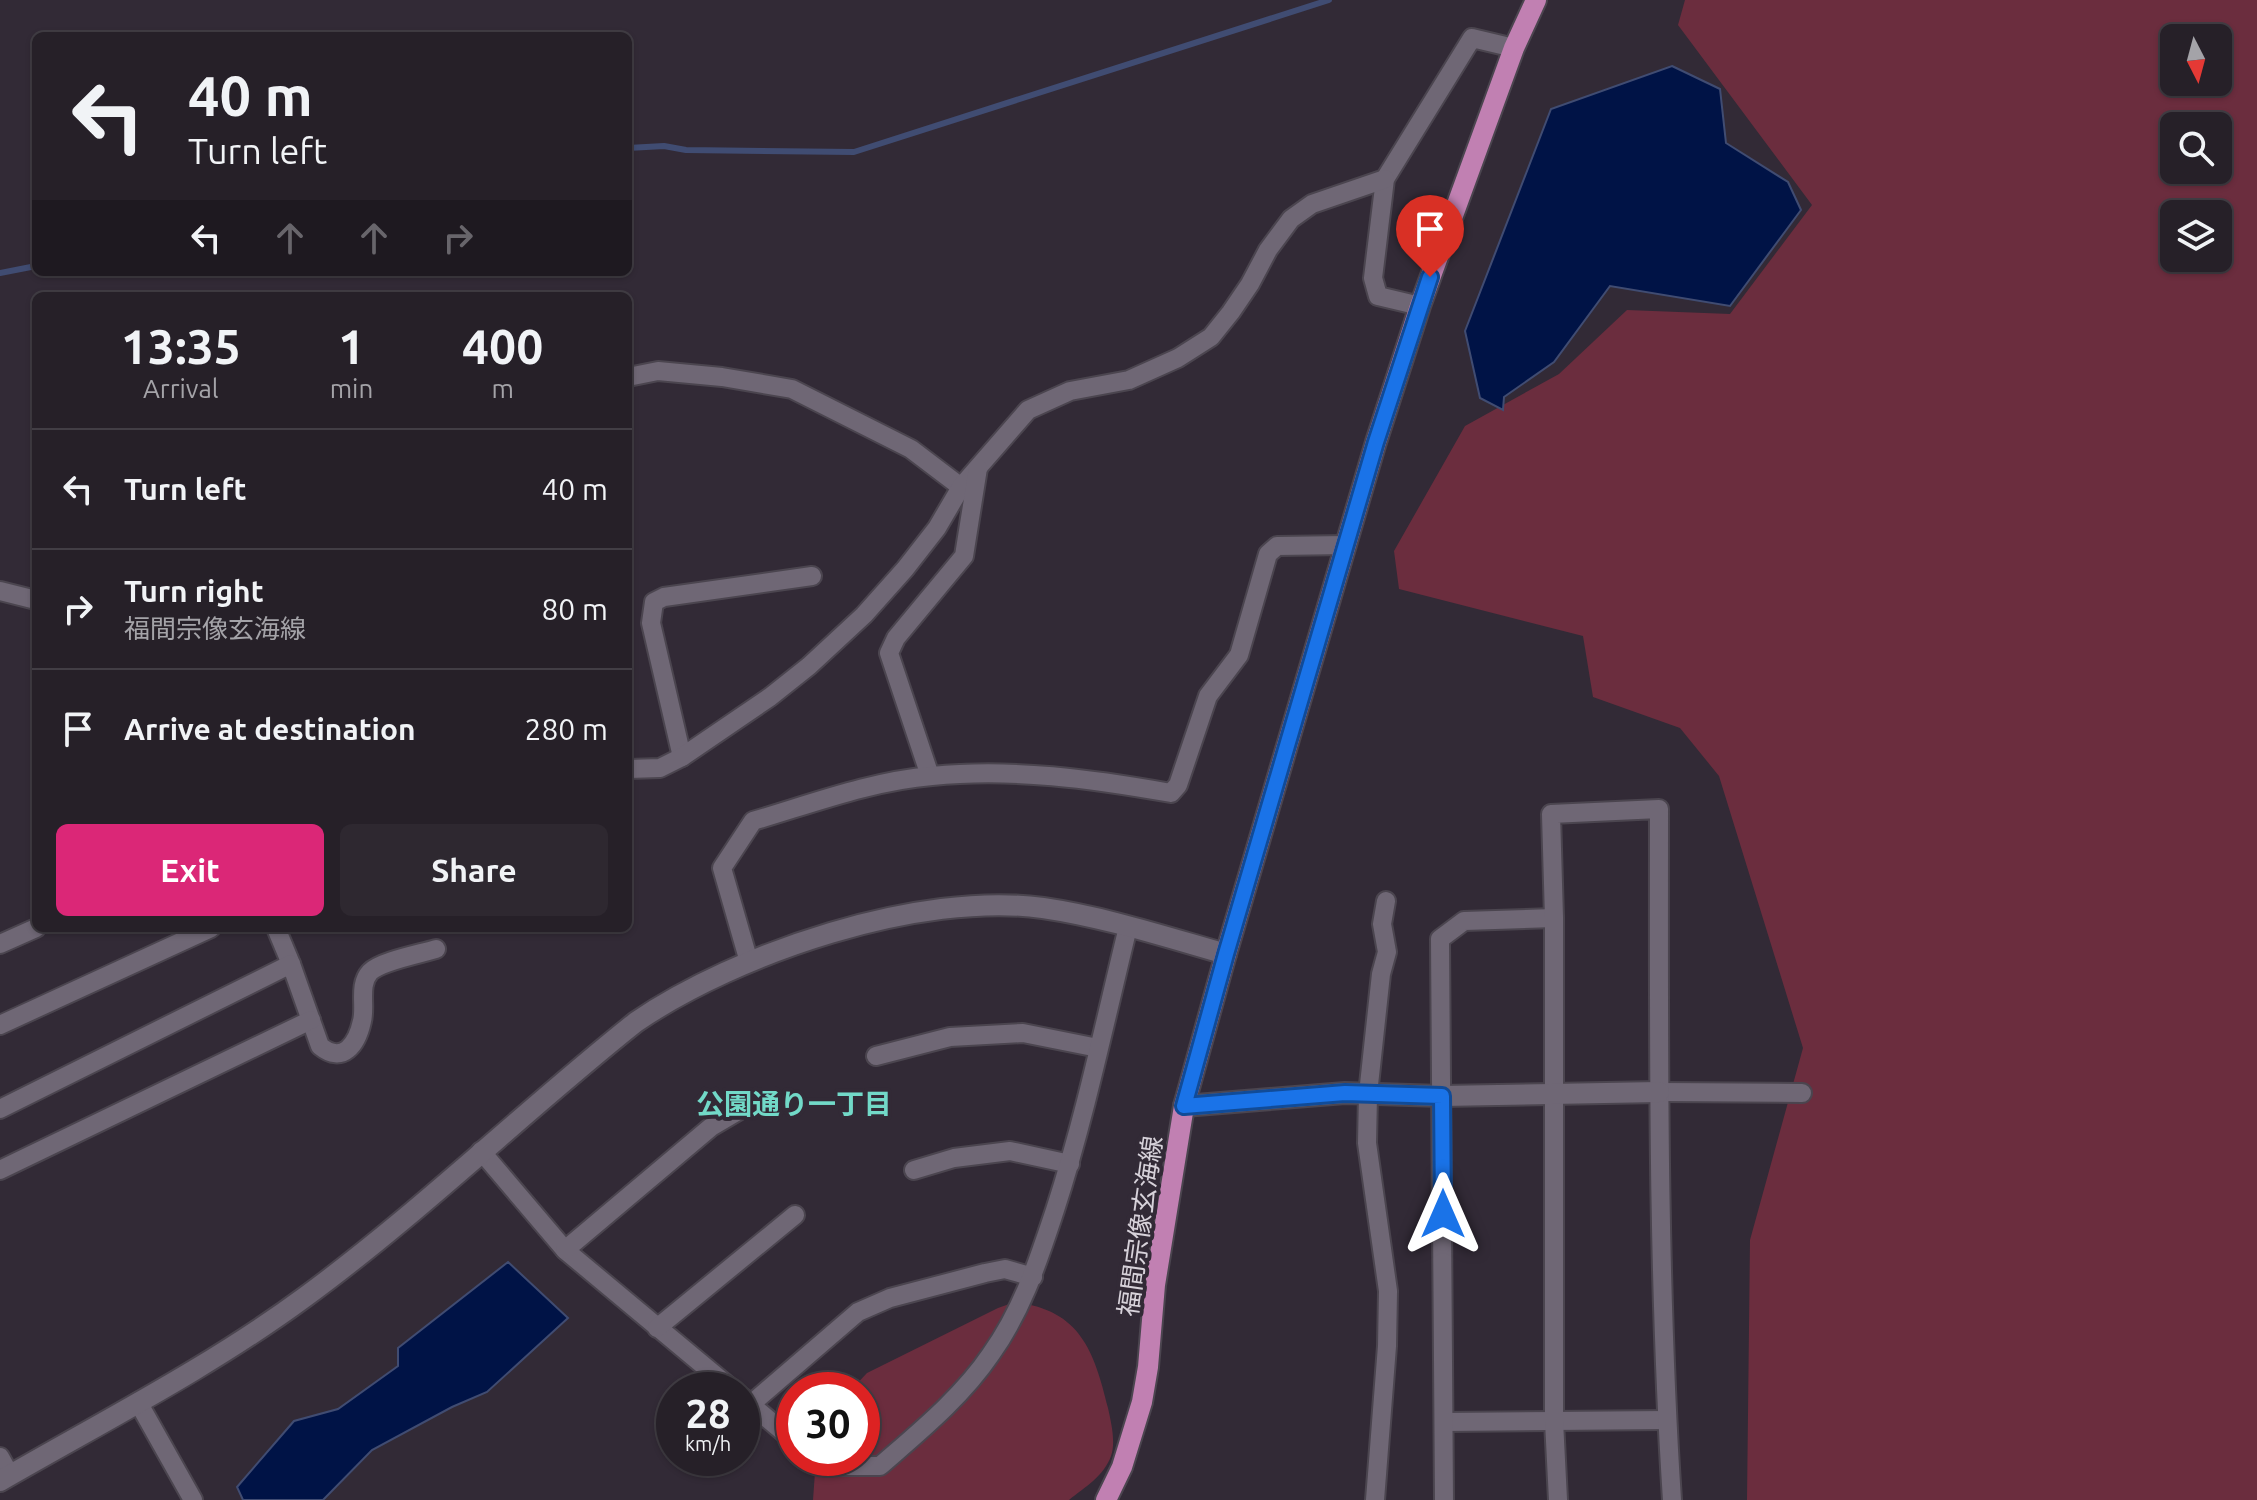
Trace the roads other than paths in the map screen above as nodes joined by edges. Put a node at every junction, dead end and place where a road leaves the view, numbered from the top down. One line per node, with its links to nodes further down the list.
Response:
1 (1536, 0): 2 (main road, 福間宗像玄海線)
2 (1514, 48): 3 (street); 4 (main road, 福間宗像玄海線)
3 (1385, 179): 4 (street); 6 (street)
4 (1420, 306): 8 (main road, 福間宗像玄海線)
5 (632, 376): 7 (street)
6 (978, 468): 7 (street); 14 (street)
7 (961, 487): 12 (street)
8 (1346, 545): 14 (street); 23 (main road, 福間宗像玄海線)
9 (812, 576): 12 (street)
10 (0, 591): 11 (street)
11 (32, 599)
12 (682, 757): 13 (street)
13 (632, 769)
14 (930, 776): 24 (street)
15 (1386, 901): 32 (street)
16 (1554, 918): 30 (street); 33 (street); 34 (street)
17 (1128, 927): 23 (street); 24 (street); 28 (street)
18 (32, 930): 21 (street)
19 (202, 932): 27 (street)
20 (278, 932): 25 (street)
21 (0, 944)
22 (436, 949): 26 (street)
23 (1226, 954): 36 (main road, 福間宗像玄海線)
24 (749, 962): 38 (street)
25 (291, 964): 26 (street); 37 (street)
26 (311, 1020): 40 (street)
27 (0, 1025)
28 (1098, 1048): 29 (street); 39 (street)
29 (876, 1056)
30 (1659, 1092): 31 (street); 33 (street); 50 (street)
31 (1802, 1093)
32 (1368, 1094): 34 (street); 36 (street); 59 (street)
33 (1555, 1094): 34 (street); 51 (street)
34 (1442, 1096): 52 (street)
35 (750, 1104): 43 (street)
36 (1184, 1106): 58 (main road, 福間宗像玄海線)
37 (0, 1109)
38 (481, 1151): 43 (street); 48 (street)
39 (1070, 1164): 41 (street); 44 (street)
40 (0, 1170)
41 (914, 1170)
42 (795, 1215): 45 (street)
43 (565, 1250): 45 (street)
44 (1033, 1277): 47 (street); 55 (street)
45 (657, 1328): 46 (street)
46 (711, 1372)
47 (760, 1390)
48 (138, 1402): 56 (street); 57 (street)
49 (760, 1413): 53 (street)
50 (1667, 1420): 51 (street); 62 (street)
51 (1554, 1421): 52 (street); 61 (street)
52 (1444, 1422): 60 (street)
53 (776, 1426)
54 (0, 1457): 56 (street)
55 (880, 1466)
56 (5, 1478)
57 (193, 1500)
58 (1106, 1500)
59 (1375, 1500)
60 (1444, 1500)
61 (1558, 1500)
62 (1672, 1500)

